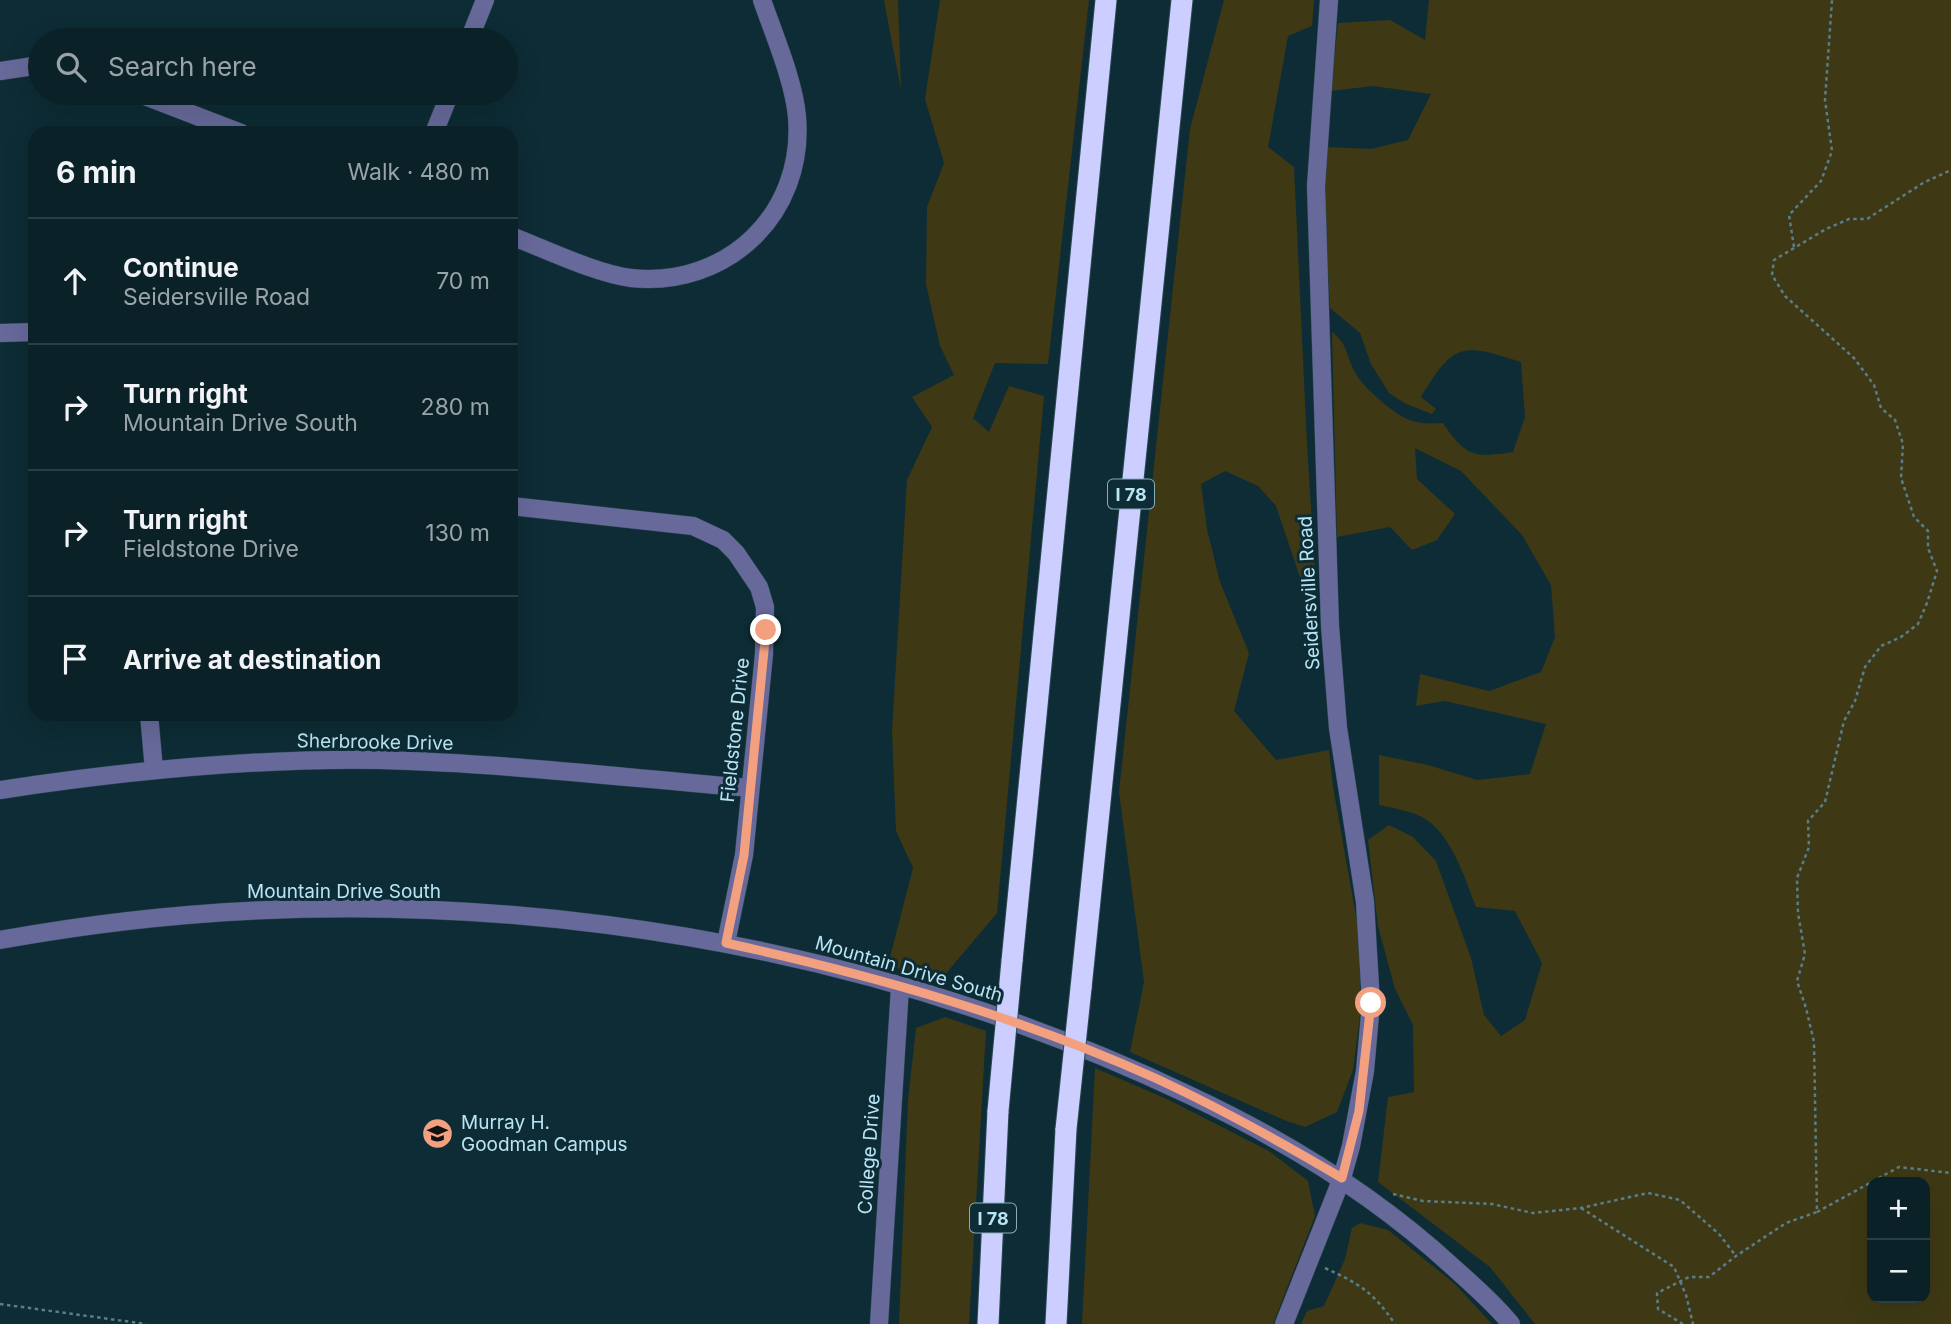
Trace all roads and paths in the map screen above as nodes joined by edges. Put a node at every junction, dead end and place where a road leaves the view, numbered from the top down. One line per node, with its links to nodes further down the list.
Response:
1 (485, 0): 7 (street)
2 (762, 0): 15 (street)
3 (1106, 0): 38 (highway, I 78, bridge)
4 (1182, 0): 39 (highway, I 78, bridge)
5 (1329, 0): 28 (street, Seidersville Road)
6 (1832, 0): 16 (path)
7 (474, 28)
8 (28, 67): 9 (street)
9 (0, 71)
10 (168, 105): 12 (street)
11 (445, 105): 13 (street)
12 (223, 126)
13 (437, 126)
14 (1951, 170): 16 (path)
15 (518, 239)
16 (1794, 248): 31 (path)
17 (0, 332): 18 (street)
18 (28, 332)
19 (518, 507): 22 (street, Fieldstone Drive)
20 (150, 721): 21 (street)
21 (154, 770): 22 (street, Sherbrooke Drive); 23 (street, Sherbrooke Drive)
22 (750, 789): 25 (street, Fieldstone Drive)
23 (0, 790)
24 (0, 940): 25 (street, Mountain Drive South)
25 (726, 943): 26 (street, Mountain Drive South)
26 (900, 987): 28 (street, Mountain Drive South); 37 (street, College Drive)
27 (1951, 1173): 31 (path)
28 (1342, 1178): 29 (street, Mountain Drive South); 33 (street, Seidersville Road)
29 (1376, 1202): 30 (path); 42 (street, Mountain Drive South)
30 (1581, 1208): 32 (path); 34 (path)
31 (1817, 1212): 32 (path)
32 (1736, 1256): 34 (path)
33 (1309, 1261): 40 (street, Seidersville Road); 41 (path)
34 (1679, 1282): 43 (path); 44 (path)
35 (0, 1304): 36 (path)
36 (146, 1324)
37 (879, 1324)
38 (988, 1324)
39 (1056, 1324)
40 (1283, 1324)
41 (1395, 1324)
42 (1511, 1324)
43 (1683, 1324)
44 (1693, 1324)

